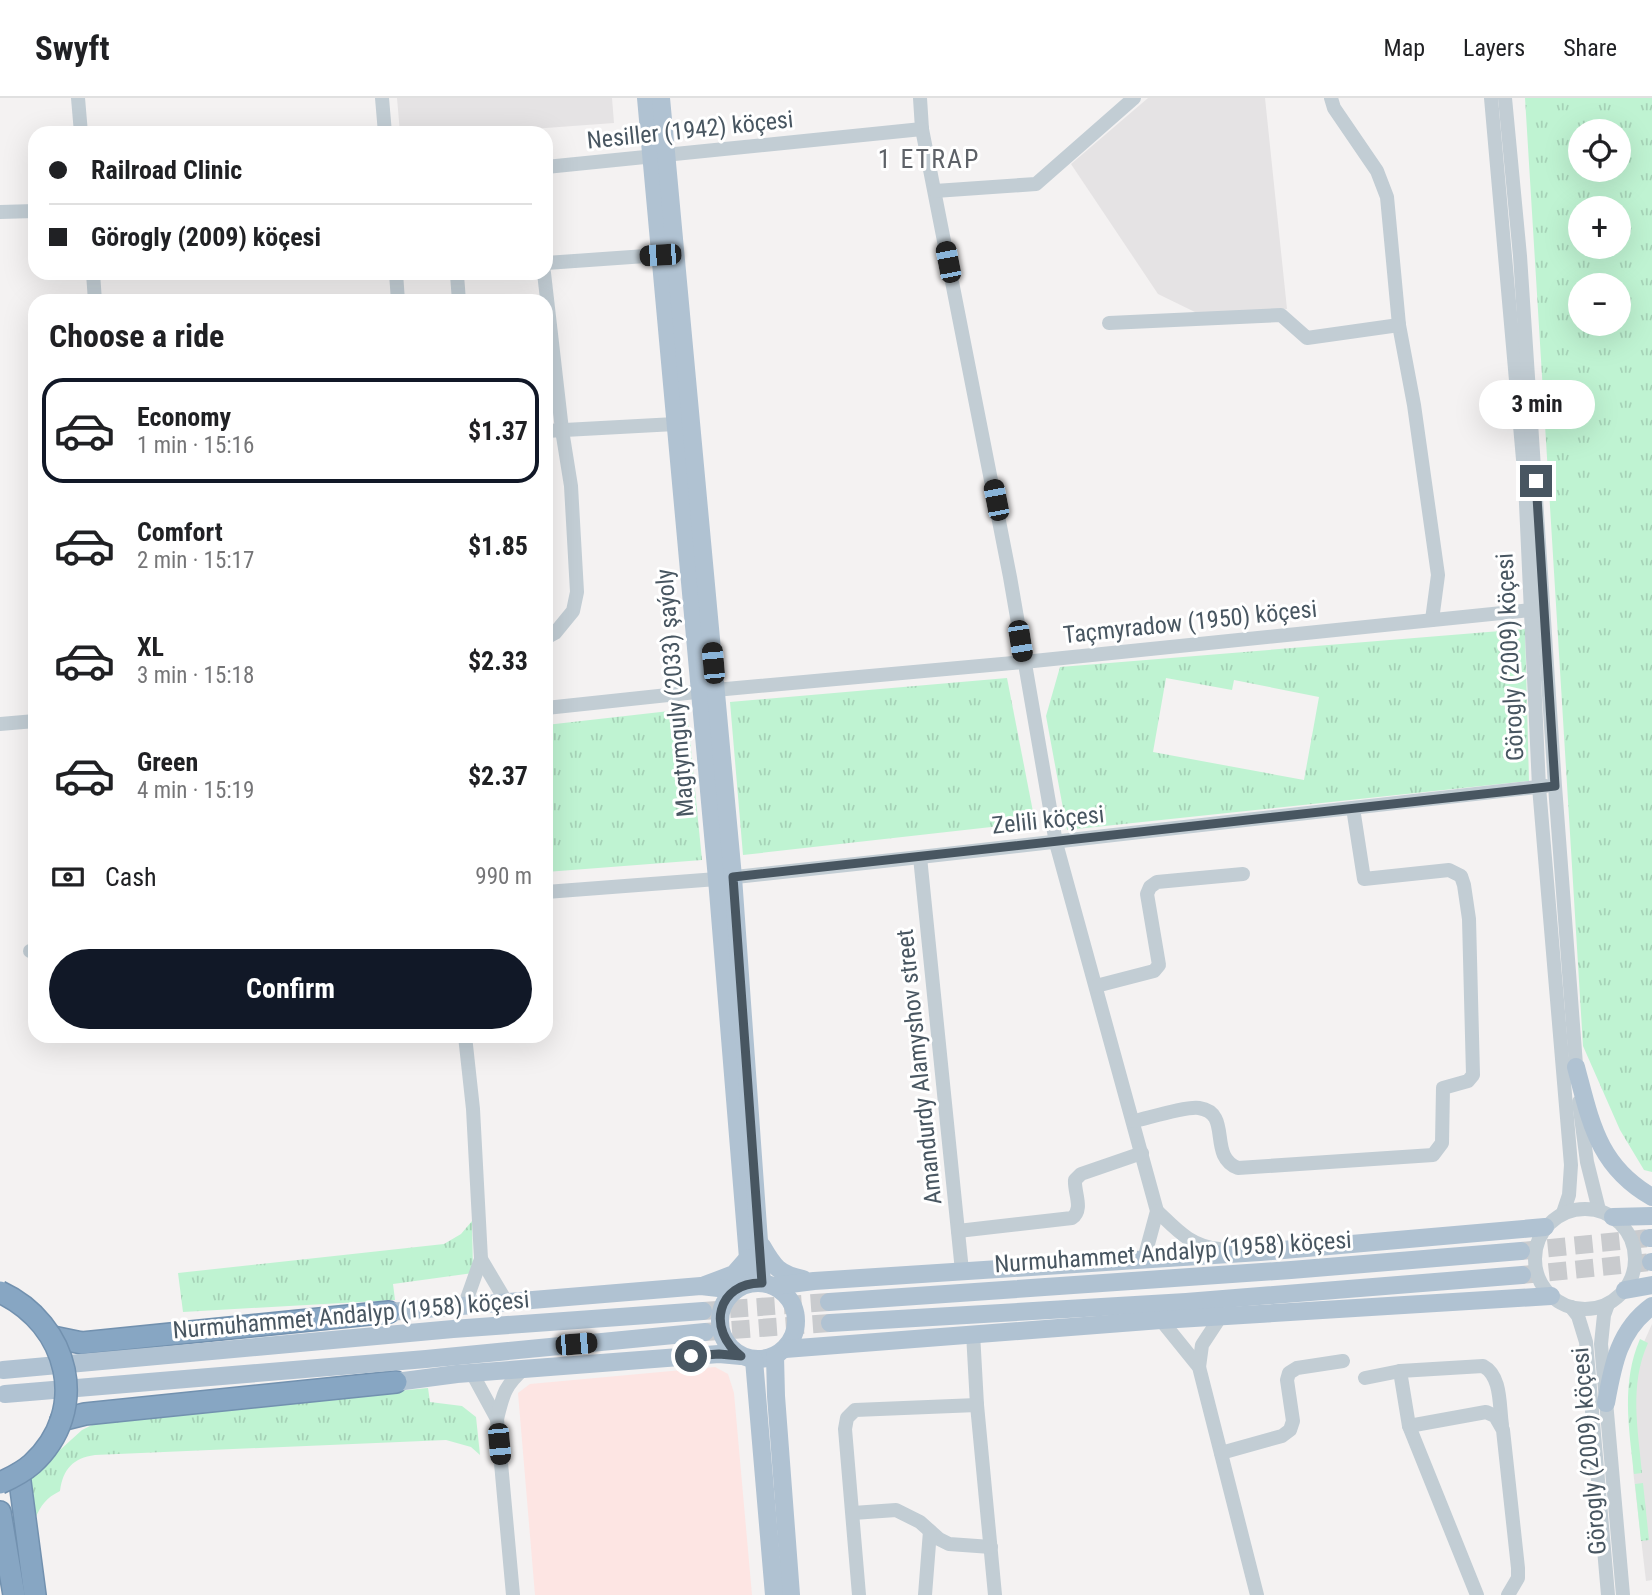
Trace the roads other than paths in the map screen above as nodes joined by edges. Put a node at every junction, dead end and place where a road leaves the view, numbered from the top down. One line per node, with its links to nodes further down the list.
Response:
1 (78, 98): 10 (street)
2 (382, 98): 11 (street)
3 (646, 98): 13 (main road, Magtymguly (2033) şaýoly)
4 (661, 98): 13 (main road, Magtymguly (2033) şaýoly)
5 (920, 98): 12 (street)
6 (1134, 98): 15 (street)
7 (1331, 98): 21 (street)
8 (1491, 98): 26 (street, Görogly (2009) köçesi)
9 (1505, 98): 26 (street, Görogly (2009) köçesi)
10 (80, 126)
11 (384, 126)
12 (922, 129): 13 (street, Nesiller (1942) köçesi); 15 (street)
13 (659, 157): 14 (street, Nesiller (1942) köçesi); 18 (main road, Magtymguly (2033) şaýoly); 30 (main road, Magtymguly (2033) şaýoly)
14 (553, 166)
15 (935, 191): 29 (street)
16 (28, 211): 17 (street)
17 (0, 212)
18 (660, 255): 19 (street); 23 (main road, Magtymguly (2033) şaýoly)
19 (553, 263)
20 (1109, 323): 21 (street)
21 (1399, 325): 27 (street)
22 (553, 352): 24 (street)
23 (675, 424): 24 (street); 30 (main road, Magtymguly (2033) şaýoly)
24 (562, 430): 25 (street); 28 (street)
25 (553, 431)
26 (1538, 609): 27 (street, Taçmyradow (1950) köçesi); 34 (street, Görogly (2009) köçesi); 35 (street, Görogly (2009) köçesi)
27 (1432, 620): 29 (street, Taçmyradow (1950) köçesi)
28 (553, 634)
29 (1024, 662): 30 (street, Taçmyradow (1950) köçesi); 37 (street)
30 (708, 690): 31 (street, Taçmyradow (1950) köçesi); 40 (main road, Magtymguly (2033) şaýoly)
31 (553, 707)
32 (28, 722): 33 (street)
33 (0, 724)
34 (1555, 786): 35 (street, Zelili köçesi); 44 (street, Görogly (2009) köçesi)
35 (1539, 787): 36 (street, Zelili köçesi); 49 (street, Görogly (2009) köçesi)
36 (1353, 808): 37 (street, Zelili köçesi); 45 (street)
37 (1056, 843): 38 (street, Zelili köçesi); 42 (street)
38 (920, 858): 40 (street, Zelili köçesi); 53 (street, Amandurdy Alamyshov street)
39 (1243, 874): 42 (street)
40 (725, 878): 41 (street, Zelili köçesi); 54 (main road, Magtymguly (2033) şaýoly); 57 (main road, Magtymguly (2033) şaýoly)
41 (553, 891)
42 (1096, 986): 45 (street)
43 (467, 1043): 58 (street)
44 (1576, 1067): 47 (main road); 50 (street, Görogly (2009) köçesi)
45 (1134, 1122): 46 (street)
46 (1142, 1153): 48 (street); 53 (street)
47 (1652, 1197)
48 (1157, 1211): 56 (street); 59 (street)
49 (1563, 1213): 50 (street); 52 (street)
50 (1606, 1213): 51 (main road); 68 (street)
51 (1652, 1216)
52 (1545, 1227): 56 (main road); 71 (street)
53 (958, 1231): 61 (street, Amandurdy Alamyshov street)
54 (758, 1241): 63 (main road); 67 (main road, Magtymguly (2033) şaýoly)
55 (1521, 1251): 60 (main road, Nurmuhammet Andalyp (1958) köçesi)
56 (1260, 1252): 59 (main road); 60 (main road)
57 (748, 1258): 66 (main road); 67 (main road, Magtymguly (2033) şaýoly)
58 (481, 1259): 73 (street); 77 (street, Nurmuhammet Andalyp (1958) köçesi)
59 (1144, 1259): 61 (main road); 64 (main road)
60 (1291, 1270): 64 (main road, Nurmuhammet Andalyp (1958) köçesi)
61 (962, 1271): 63 (main road)
62 (1522, 1275): 70 (main road, Nurmuhammet Andalyp (1958) köçesi)
63 (814, 1281): 67 (main road)
64 (1112, 1281): 72 (main road, Nurmuhammet Andalyp (1958) köçesi)
65 (1652, 1285): 68 (main road)
66 (701, 1286): 67 (main road); 73 (main road)
67 (755, 1286): 90 (main road); 92 (main road)
68 (1625, 1290): 75 (street)
69 (0, 1292): 88 (highway, bridge)
70 (1283, 1294): 74 (main road, Nurmuhammet Andalyp (1958) köçesi); 82 (main road)
71 (1552, 1296): 78 (street); 82 (main road)
72 (828, 1301)
73 (507, 1303): 77 (main road)
74 (1115, 1304): 83 (main road); 84 (main road, Nurmuhammet Andalyp (1958) köçesi)
75 (1608, 1304): 78 (street); 104 (street, Görogly (2009) köçesi)
76 (1652, 1306): 104 (main road)
77 (464, 1307): 79 (main road)
78 (1571, 1307): 127 (street, Görogly (2009) köçesi)
79 (438, 1309): 81 (main road); 85 (main road)
80 (703, 1311): 85 (main road, Nurmuhammet Andalyp (1958) köçesi)
81 (389, 1312): 85 (main road); 88 (highway)
82 (1221, 1316): 83 (main road); 95 (street)
83 (1161, 1320): 87 (main road); 95 (street)
84 (830, 1323)
85 (419, 1332): 97 (main road, Nurmuhammet Andalyp (1958) köçesi)
86 (705, 1332): 93 (main road, Nurmuhammet Andalyp (1958) köçesi)
87 (973, 1333): 89 (main road); 105 (street)
88 (53, 1337): 107 (highway, bridge)
89 (813, 1345): 90 (main road); 103 (main road)
90 (780, 1352): 92 (main road); 103 (main road)
91 (719, 1354): 92 (main road); 96 (main road); 103 (main road)
92 (748, 1358): 103 (main road)
93 (426, 1359): 99 (main road); 101 (main road); 102 (main road, Nurmuhammet Andalyp (1958) köçesi)
94 (1343, 1361): 110 (street)
95 (1199, 1367): 110 (street)
96 (525, 1368): 99 (main road); 106 (street)
97 (3, 1370)
98 (1400, 1371): 100 (street); 108 (street); 109 (street)
99 (464, 1374): 101 (main road); 106 (street)
100 (1365, 1378)
101 (396, 1382): 107 (highway)
102 (5, 1394)
103 (767, 1394): 119 (main road); 120 (main road)
104 (1606, 1403): 128 (street, Görogly (2009) köçesi)
105 (977, 1405): 113 (street); 115 (street)
106 (497, 1419): 118 (street)
107 (61, 1420): 111 (highway, bridge)
108 (1409, 1426): 109 (street); 125 (street)
109 (1503, 1430): 126 (street)
110 (1221, 1453): 124 (street)
111 (10, 1478): 117 (highway)
112 (0, 1512): 116 (highway)
113 (853, 1513): 114 (street); 121 (street)
114 (930, 1531): 115 (street); 122 (street)
115 (991, 1546): 123 (street)
116 (14, 1595)
117 (35, 1595)
118 (513, 1595)
119 (774, 1595)
120 (791, 1595)
121 (859, 1595)
122 (925, 1595)
123 (995, 1595)
124 (1257, 1595)
125 (1477, 1595)
126 (1508, 1595)
127 (1608, 1595)
128 (1623, 1595)

